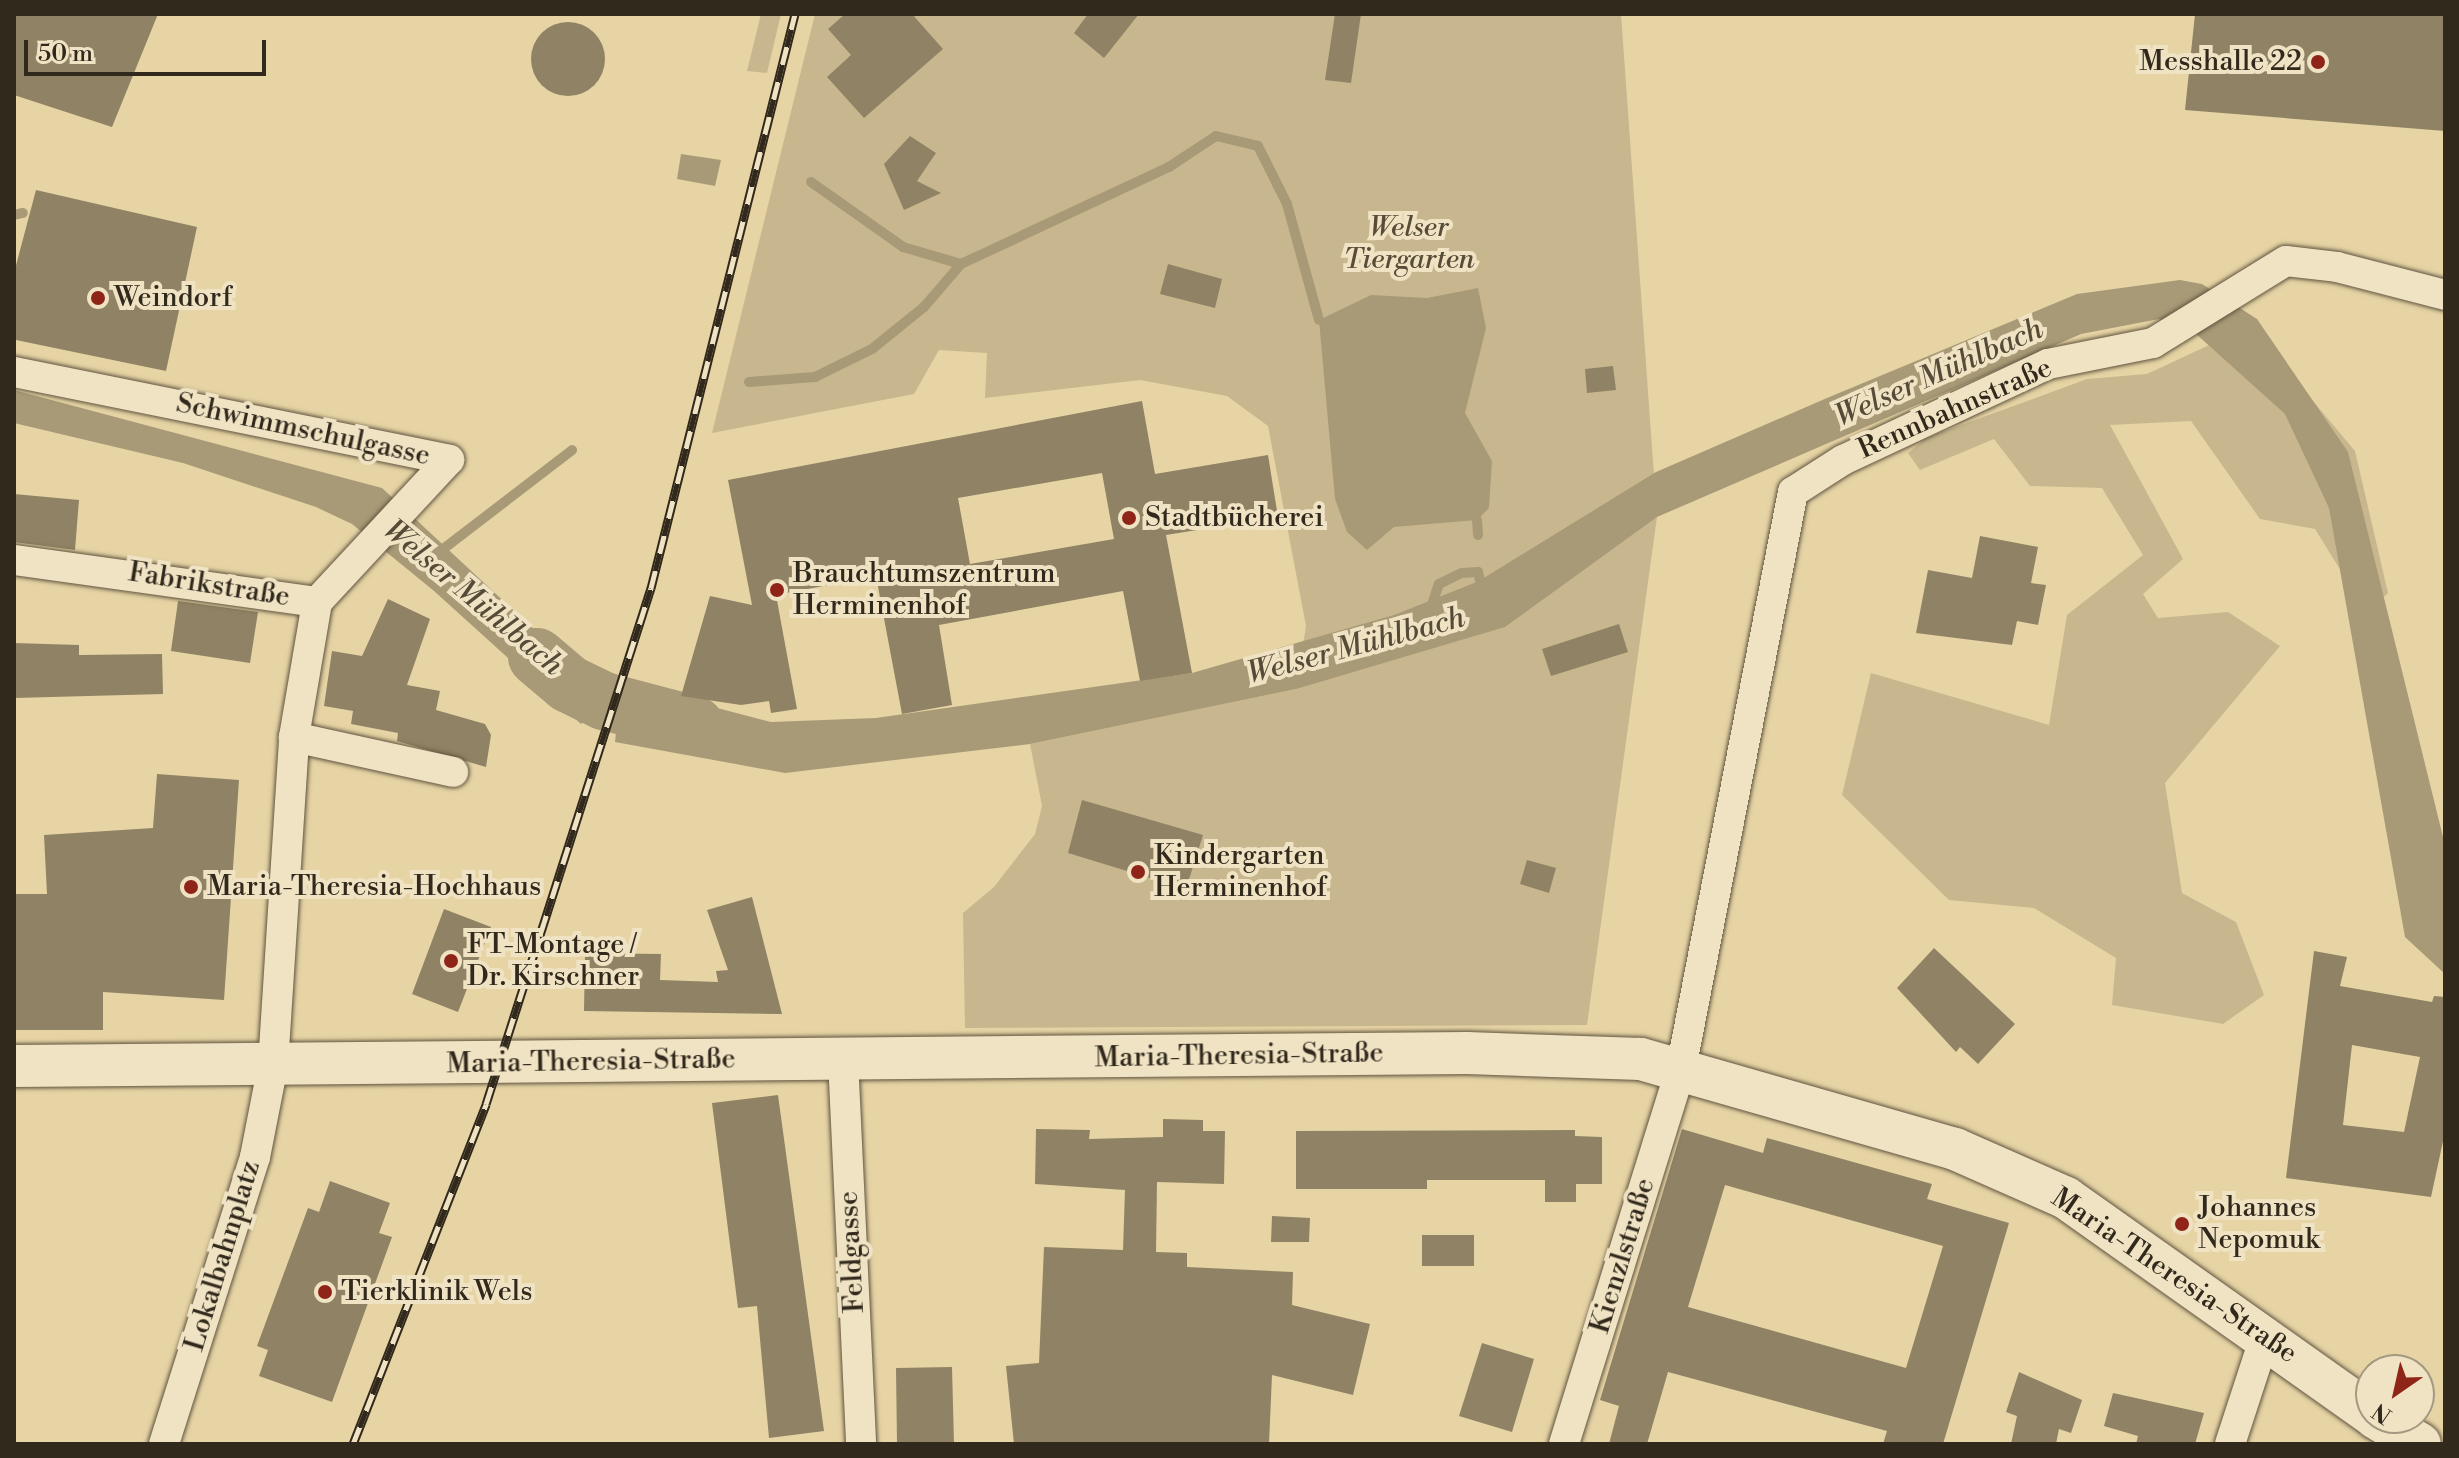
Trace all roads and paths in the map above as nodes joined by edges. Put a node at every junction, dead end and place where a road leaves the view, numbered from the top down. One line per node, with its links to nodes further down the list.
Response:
1 (2445, 295): 10 (street, Rennbahnstraße)
2 (14, 372): 4 (street, Schwimmschulgasse)
3 (14, 560): 4 (street, Fabrikstraße)
4 (317, 602): 5 (street, Fabrikstraße)
5 (294, 737): 6 (street); 8 (street, Fabrikstraße)
6 (453, 772)
7 (843, 1059): 8 (main road, Maria-Theresia-Straße); 10 (main road, Maria-Theresia-Straße); 14 (street, Feldgasse)
8 (273, 1065): 9 (main road, Maria-Theresia-Straße); 13 (street, Lokalbahnplatz)
9 (14, 1066)
10 (1681, 1069): 11 (main road, Maria-Theresia-Straße); 15 (street, Kienzlstraße)
11 (2266, 1334): 12 (main road, Maria-Theresia-Straße); 16 (street)
12 (2355, 1402)
13 (164, 1444)
14 (861, 1444)
15 (1564, 1444)
16 (2230, 1444)

